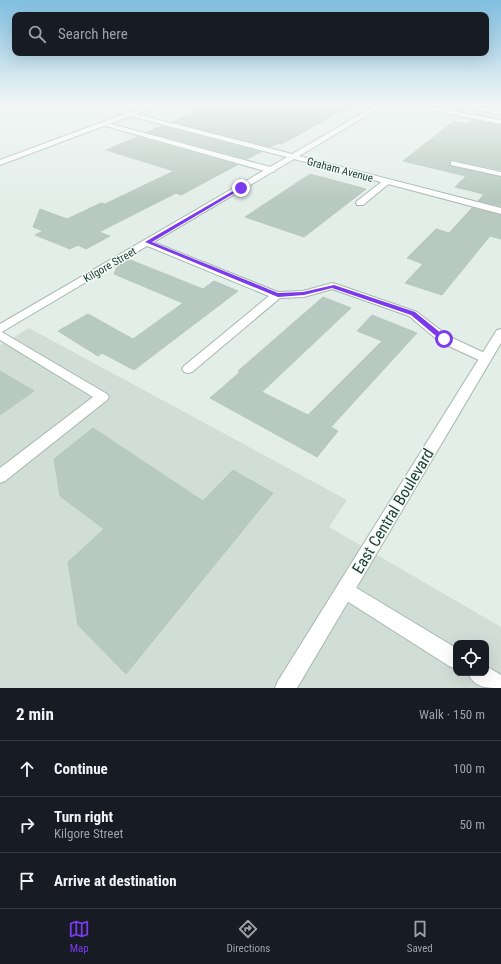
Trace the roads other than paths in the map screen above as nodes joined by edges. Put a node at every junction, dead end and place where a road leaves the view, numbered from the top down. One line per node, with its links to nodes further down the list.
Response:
1 (74, 135): 6 (street)
2 (144, 135): 8 (street)
3 (211, 135): 5 (street, Graham Avenue)
4 (330, 135): 5 (street, Kilgore Street)
5 (293, 157): 8 (street, Kilgore Street); 10 (street, Graham Avenue)
6 (0, 163)
7 (454, 163): 9 (street)
8 (271, 170): 13 (street, Kilgore Street)
9 (501, 174)
10 (387, 182): 11 (street); 12 (street, Graham Avenue)
11 (360, 203)
12 (501, 211)
13 (148, 242): 14 (street); 15 (street, Kilgore Street)
14 (278, 295): 18 (street); 19 (street)
15 (0, 329)
16 (501, 333): 18 (street, East Central Boulevard)
17 (0, 335): 20 (street)
18 (485, 358): 21 (street, East Central Boulevard)
19 (188, 369)
20 (0, 477)
21 (345, 590): 22 (street); 24 (street, East Central Boulevard)
22 (453, 657)
23 (483, 676): 25 (street)
24 (284, 688)
25 (501, 688)

